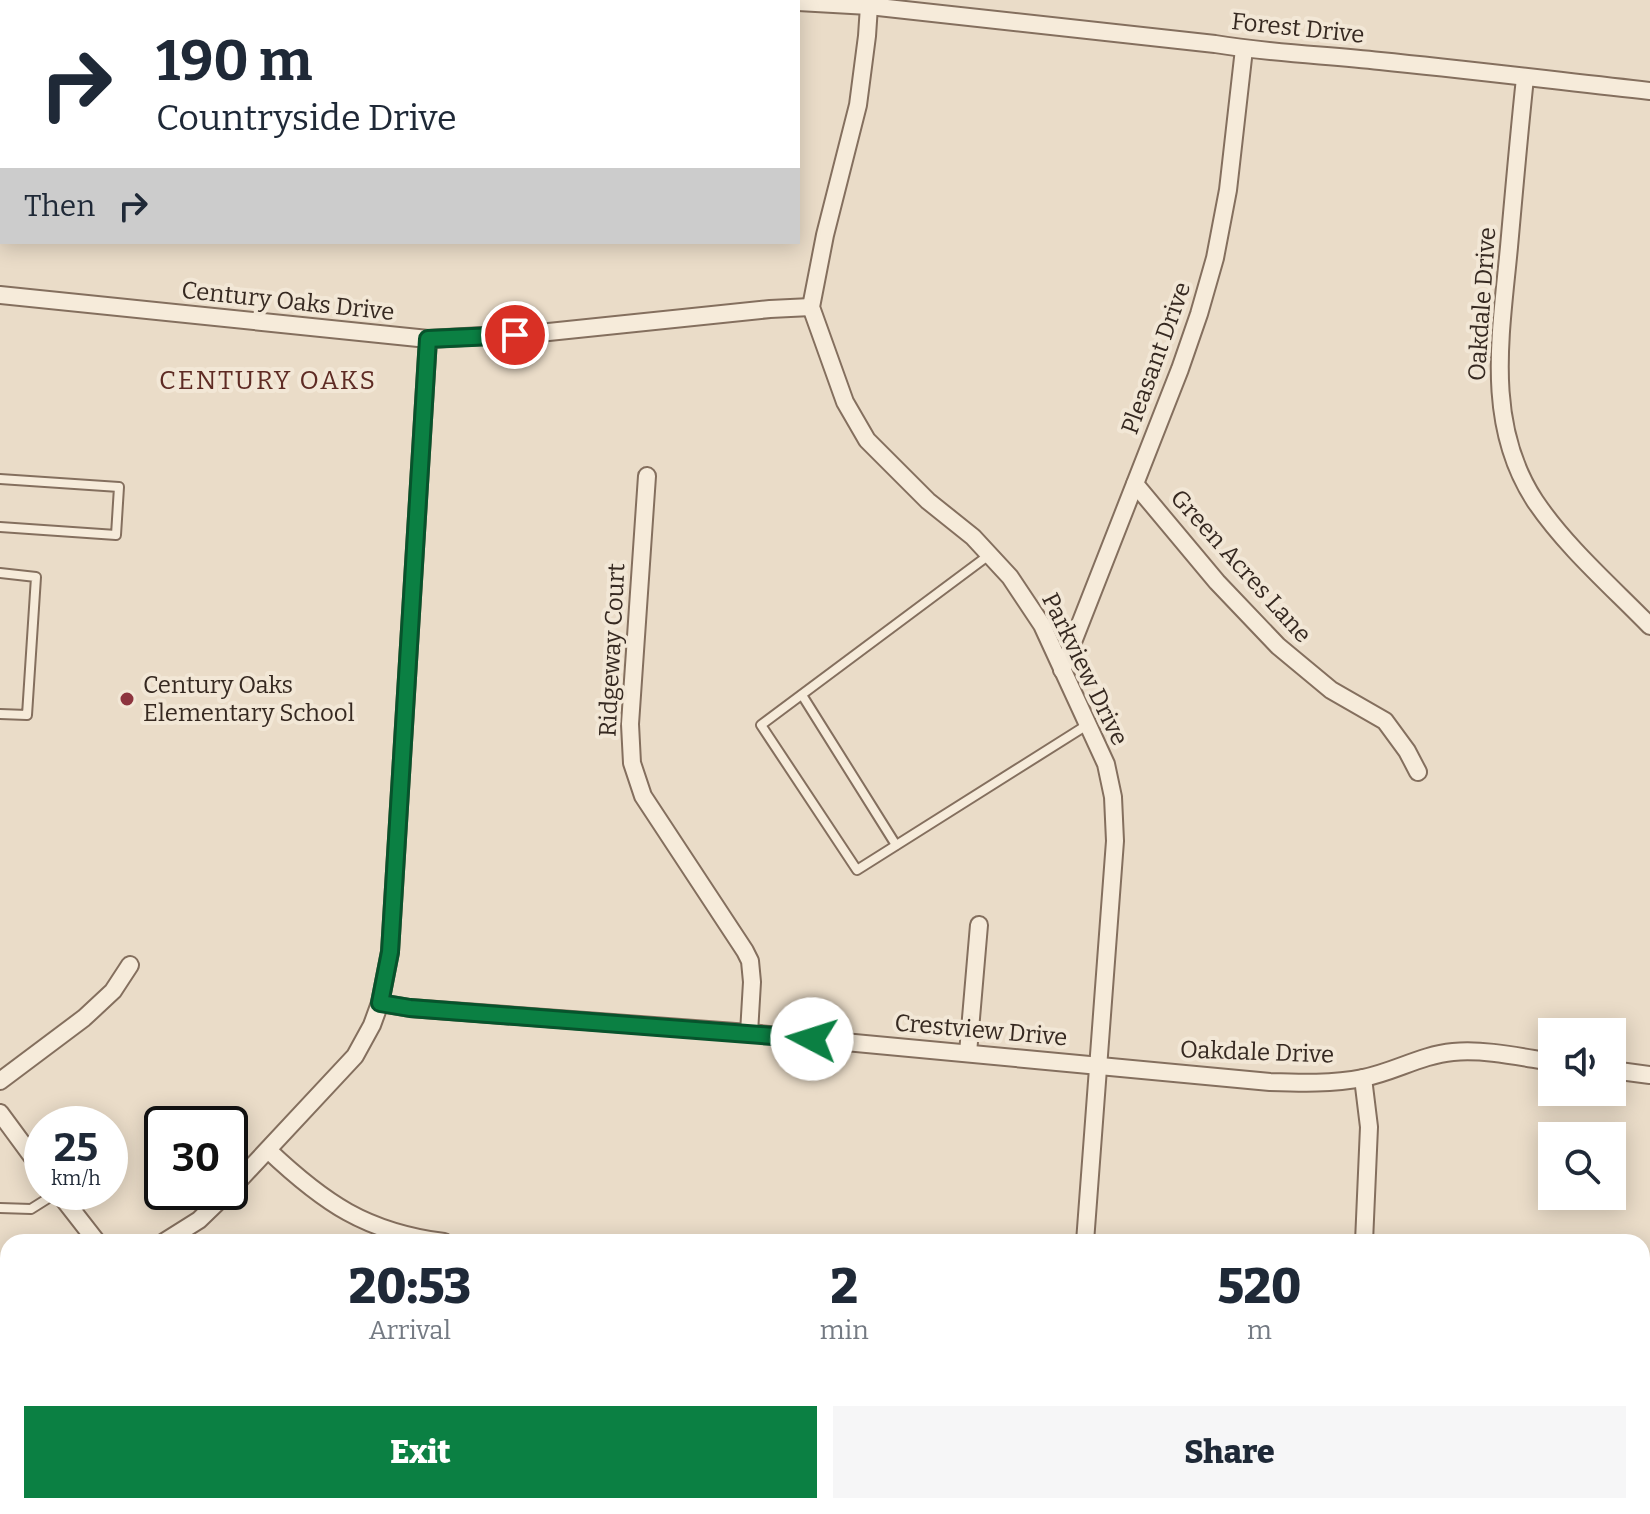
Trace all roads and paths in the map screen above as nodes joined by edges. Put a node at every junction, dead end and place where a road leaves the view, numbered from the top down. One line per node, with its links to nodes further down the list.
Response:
1 (800, 2): 2 (street, Forest Drive)
2 (869, 6): 3 (street, Forest Drive); 7 (street)
3 (1244, 49): 4 (street, Forest Drive); 11 (street, Pleasant Drive)
4 (1525, 78): 5 (street, Forest Drive); 15 (street, Oakdale Drive)
5 (1650, 91)
6 (0, 295): 8 (street, Century Oaks Drive)
7 (811, 307): 8 (street, Century Oaks Drive); 13 (street, Parkview Drive)
8 (428, 339): 24 (street)
9 (647, 476): 25 (street, Ridgeway Court)
10 (0, 479): 12 (lane)
11 (1135, 484): 16 (street, Pleasant Drive); 20 (street, Green Acres Lane)
12 (0, 527)
13 (989, 554): 16 (street, Parkview Drive); 17 (lane)
14 (0, 573): 18 (lane)
15 (1650, 626)
16 (1062, 670): 19 (street, Parkview Drive)
17 (802, 695): 21 (lane); 21 (lane)
18 (0, 714)
19 (1088, 724): 21 (lane); 28 (street, Parkview Drive)
20 (1418, 772)
21 (896, 845)
22 (979, 925): 26 (street)
23 (130, 965): 32 (street)
24 (380, 1003): 25 (street, Crestview Drive); 35 (street)
25 (749, 1033): 26 (street, Crestview Drive)
26 (968, 1053): 28 (street, Crestview Drive)
27 (1538, 1060): 31 (street, Oakdale Drive)
28 (1099, 1066): 31 (street, Oakdale Drive); 44 (street, Parkview Drive)
29 (1626, 1072): 30 (street)
30 (1650, 1075)
31 (1363, 1078): 45 (street)
32 (0, 1081)
33 (0, 1113): 34 (street)
34 (24, 1146)
35 (268, 1150): 36 (street); 43 (street)
36 (248, 1171)
37 (0, 1208): 38 (lane)
38 (24, 1209)
39 (72, 1210): 41 (street)
40 (209, 1210): 42 (street)
41 (91, 1234)
42 (177, 1234)
43 (401, 1234)
44 (1086, 1234)
45 (1364, 1234)

